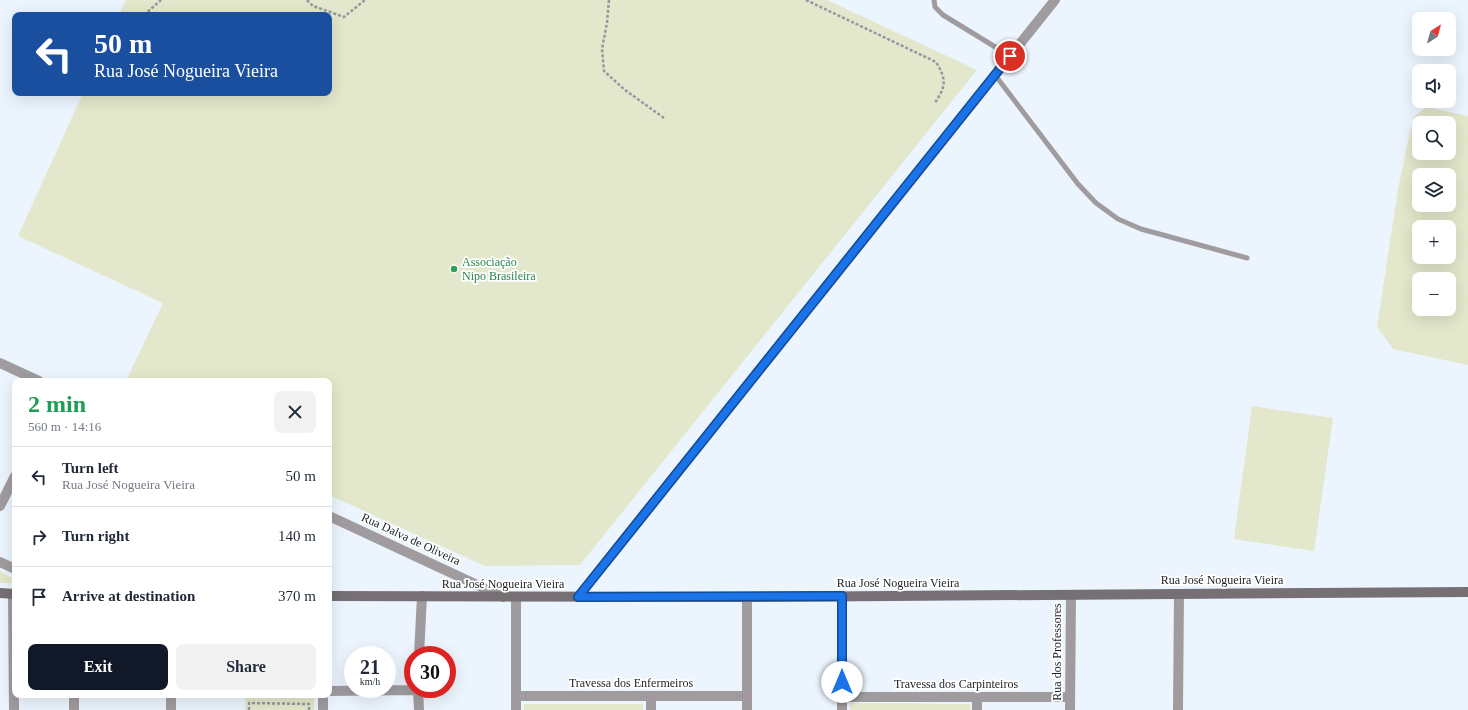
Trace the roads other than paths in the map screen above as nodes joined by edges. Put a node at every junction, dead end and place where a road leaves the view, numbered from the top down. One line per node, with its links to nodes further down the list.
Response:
1 (934, 0): 3 (lane)
2 (1055, 0): 3 (street)
3 (1010, 56): 4 (street)
4 (995, 76): 5 (lane); 23 (street)
5 (1247, 258)
6 (0, 363): 7 (street)
7 (32, 378)
8 (12, 482): 9 (street)
9 (0, 506)
10 (332, 517): 21 (street, Rua Dalva de Oliveira)
11 (0, 562): 12 (street)
12 (12, 567)
13 (1468, 592): 17 (street, Rua José Nogueira Vieira)
14 (0, 593): 15 (street)
15 (12, 594)
16 (1070, 594): 17 (street, Rua José Nogueira Vieira); 20 (street, Rua José Nogueira Vieira); 33 (street, Rua dos Professores)
17 (1179, 594): 50 (street)
18 (332, 596): 19 (street, Rua José Nogueira Vieira)
19 (422, 596): 21 (street, Rua José Nogueira Vieira); 25 (street)
20 (842, 596): 24 (street, Rua José Nogueira Vieira); 31 (street)
21 (503, 597): 22 (street, Rua José Nogueira Vieira)
22 (516, 597): 23 (street, Rua José Nogueira Vieira); 28 (street)
23 (578, 597): 24 (street, Rua José Nogueira Vieira)
24 (747, 597): 30 (street)
25 (420, 646)
26 (404, 690): 27 (street)
27 (332, 691)
28 (516, 696): 29 (street, Travessa dos Enfermeiros); 44 (street)
29 (651, 696): 30 (street, Travessa dos Enfermeiros); 45 (street)
30 (747, 696): 46 (street)
31 (842, 697): 32 (street, Travessa dos Carpinteiros); 47 (street)
32 (977, 697): 33 (street, Travessa dos Carpinteiros); 48 (street)
33 (1070, 697): 49 (street, Rua dos Professores)
34 (14, 698): 39 (street)
35 (74, 698): 40 (street)
36 (171, 698): 41 (street)
37 (323, 698): 42 (street)
38 (418, 698): 43 (street)
39 (14, 710)
40 (74, 710)
41 (171, 710)
42 (323, 710)
43 (419, 710)
44 (516, 710)
45 (651, 710)
46 (747, 710)
47 (842, 710)
48 (977, 710)
49 (1070, 710)
50 (1178, 710)

